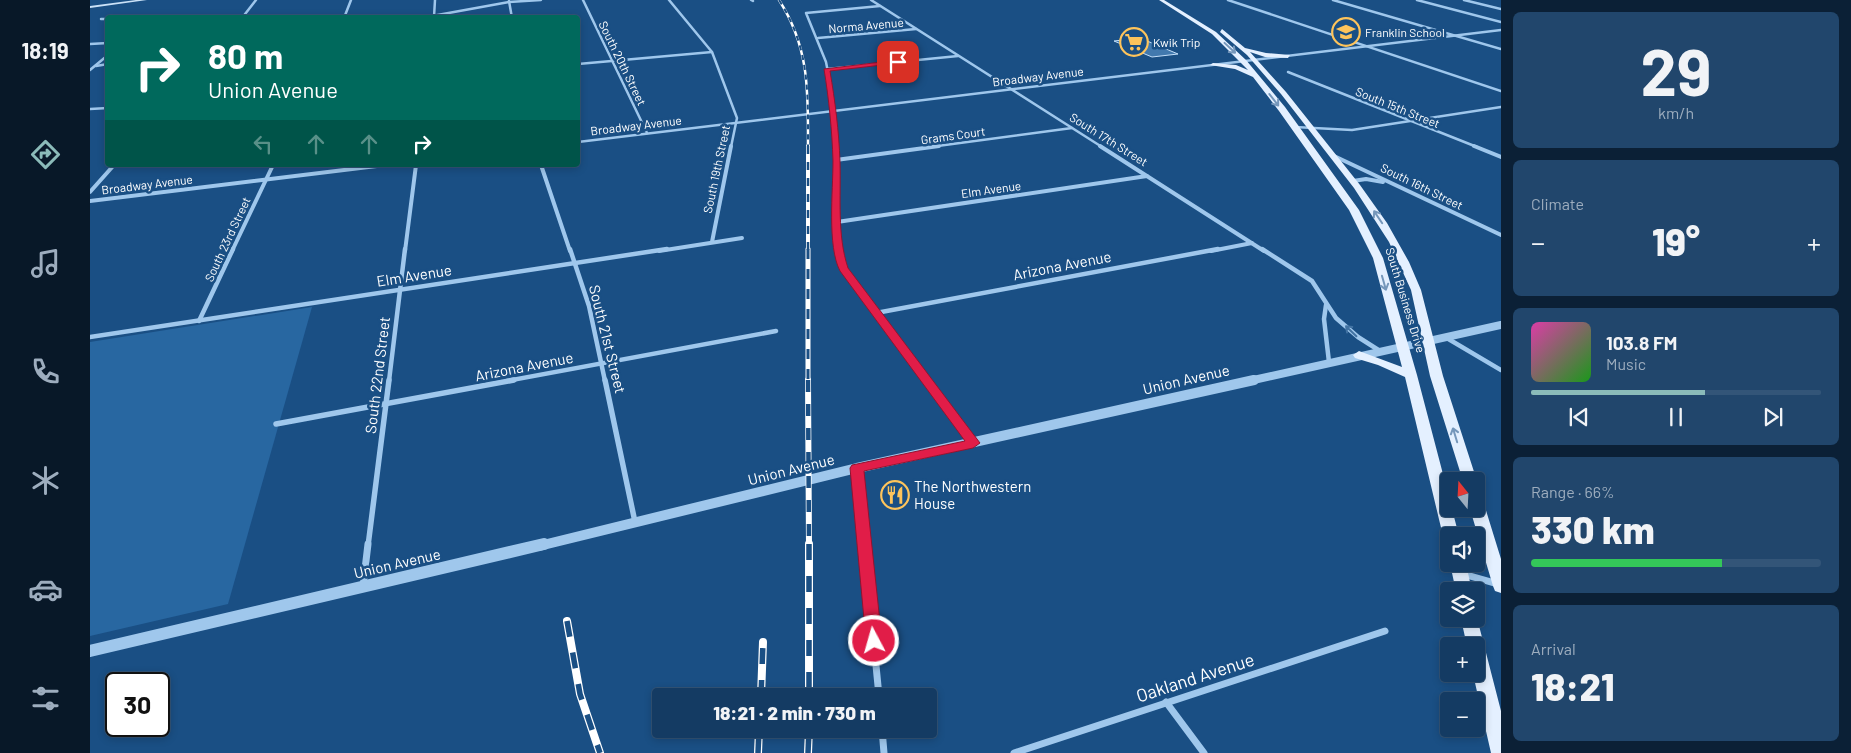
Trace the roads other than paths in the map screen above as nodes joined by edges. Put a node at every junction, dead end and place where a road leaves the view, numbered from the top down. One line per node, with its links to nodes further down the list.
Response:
1 (145, 0): 17 (main road)
2 (256, 0): 19 (street)
3 (351, 0): 20 (street)
4 (435, 0): 21 (street)
5 (541, 0): 15 (street)
6 (583, 0): 41 (street, South 20th Street)
7 (670, 0): 36 (street, South 19th Street)
8 (871, 0): 16 (street, South 17th Street)
9 (1162, 0): 42 (main road, South Business Drive, one-way to 42)
10 (1172, 0): 33 (main road, South Business Drive)
11 (1228, 0): 34 (street)
12 (1333, 0): 29 (street)
13 (1417, 0): 26 (street)
14 (1464, 0): 18 (street)
15 (509, 1): 22 (street); 23 (street)
16 (881, 6): 27 (street, South 17th Street); 30 (street)
17 (90, 7)
18 (1501, 9)
19 (244, 15)
20 (345, 15)
21 (434, 15)
22 (439, 15)
23 (511, 15)
24 (105, 19): 25 (street)
25 (101, 20)
26 (1501, 22)
27 (916, 29): 30 (street, Norma Avenue); 37 (street, South 17th Street)
28 (1501, 30): 29 (street, Broadway Avenue)
29 (1456, 36): 34 (street, Broadway Avenue); 35 (street)
30 (818, 38): 48 (street)
31 (105, 43): 32 (street)
32 (90, 44)
33 (1241, 46): 38 (main road); 40 (main road, South Business Drive)
34 (1368, 47): 38 (street, Broadway Avenue); 52 (street)
35 (1501, 49)
36 (712, 52): 41 (street); 58 (street, South 19th Street)
37 (958, 56): 48 (street); 51 (street, South 17th Street)
38 (1288, 56): 40 (street, Broadway Avenue)
39 (105, 57): 46 (street)
40 (1255, 60): 42 (street, Broadway Avenue); 61 (main road, South Business Drive)
41 (613, 61): 44 (street); 62 (street, South 20th Street)
42 (1244, 61): 45 (street, Broadway Avenue); 50 (main road, South Business Drive)
43 (105, 64): 46 (street)
44 (580, 64)
45 (1213, 65): 50 (main road); 51 (street, Broadway Avenue)
46 (94, 66): 47 (street)
47 (90, 69)
48 (827, 69): 56 (street)
49 (1288, 72): 57 (street, South 15th Street)
50 (1255, 75): 59 (main road, South Business Drive, one-way to 59)
51 (1012, 90): 56 (street, Broadway Avenue); 60 (street, South 17th Street)
52 (1501, 91)
53 (1501, 107): 57 (street)
54 (105, 108): 55 (street)
55 (90, 109)
56 (833, 111): 58 (street, Broadway Avenue); 66 (street)
57 (1410, 121): 61 (street); 65 (street, South 15th Street)
58 (737, 122): 62 (street, Broadway Avenue); 81 (street, South 19th Street)
59 (1295, 127): 61 (street); 93 (main road, South Business Drive, one-way to 93)
60 (1072, 128): 66 (street, Grams Court); 72 (street, South 17th Street)
61 (1312, 128): 64 (main road, South Business Drive)
62 (647, 133): 63 (street, Broadway Avenue)
63 (580, 142)
64 (1334, 156): 74 (main road, South Business Drive); 75 (street, South 16th Street)
65 (1501, 157)
66 (836, 160): 78 (street)
67 (112, 167): 76 (street)
68 (272, 167): 73 (street, South 23rd Street)
69 (368, 167): 73 (street, Broadway Avenue)
70 (416, 167): 84 (street, South 22nd Street)
71 (542, 167): 83 (street, South 21st Street)
72 (1147, 176): 78 (street, Elm Avenue); 82 (street, South 17th Street)
73 (266, 179): 77 (street, Broadway Avenue); 87 (street, South 23rd Street)
74 (1353, 181): 75 (street); 92 (main road, South Business Drive, one-way to 74)
75 (1391, 184): 79 (street, South 16th Street)
76 (90, 192)
77 (90, 201)
78 (837, 222): 86 (street)
79 (1501, 235)
80 (742, 238): 81 (street, Elm Avenue)
81 (712, 242): 83 (street, Elm Avenue)
82 (1252, 243): 85 (street, South 17th Street); 86 (street, Arizona Avenue)
83 (575, 263): 84 (street, Elm Avenue); 97 (street, South 21st Street)
84 (400, 290): 87 (street, Elm Avenue); 100 (street, South 22nd Street)
85 (1326, 305): 94 (street, South 17th Street, one-way to 85); 96 (street)
86 (876, 313): 102 (street)
87 (199, 320): 91 (street, Elm Avenue)
88 (1501, 324): 90 (street, Union Avenue)
89 (776, 331): 97 (street, Arizona Avenue)
90 (1445, 336): 92 (street, Union Avenue); 98 (street)
91 (90, 337)
92 (1427, 340): 93 (street, Union Avenue); 104 (main road, South Business Drive, one-way to 92)
93 (1402, 346): 94 (street, Union Avenue); 99 (main road, South Business Drive)
94 (1380, 351): 95 (street, Union Avenue)
95 (1360, 355): 96 (street, Union Avenue); 99 (main road)
96 (1329, 362): 102 (street, Union Avenue)
97 (602, 364): 100 (street, Arizona Avenue); 106 (street, South 21st Street)
98 (1501, 370)
99 (1411, 375): 107 (main road, South Business Drive)
100 (386, 404): 101 (street, Arizona Avenue); 110 (street, South 22nd Street)
101 (276, 424)
102 (973, 443): 103 (street, Union Avenue)
103 (857, 468): 106 (street, Union Avenue); 114 (street)
104 (1467, 472)
105 (1480, 518): 109 (main road)
106 (636, 523): 110 (street, Union Avenue)
107 (1449, 527)
108 (1467, 572): 109 (street)
109 (1501, 585)
110 (362, 587): 113 (street, Union Avenue)
111 (1472, 627): 120 (main road)
112 (1385, 631): 115 (street, Oakland Avenue)
113 (90, 651)
114 (878, 688)
115 (1166, 702): 118 (street, Oakland Avenue); 119 (street)
116 (883, 738): 117 (street)
117 (884, 753)
118 (1014, 753)
119 (1204, 753)
120 (1501, 753)

